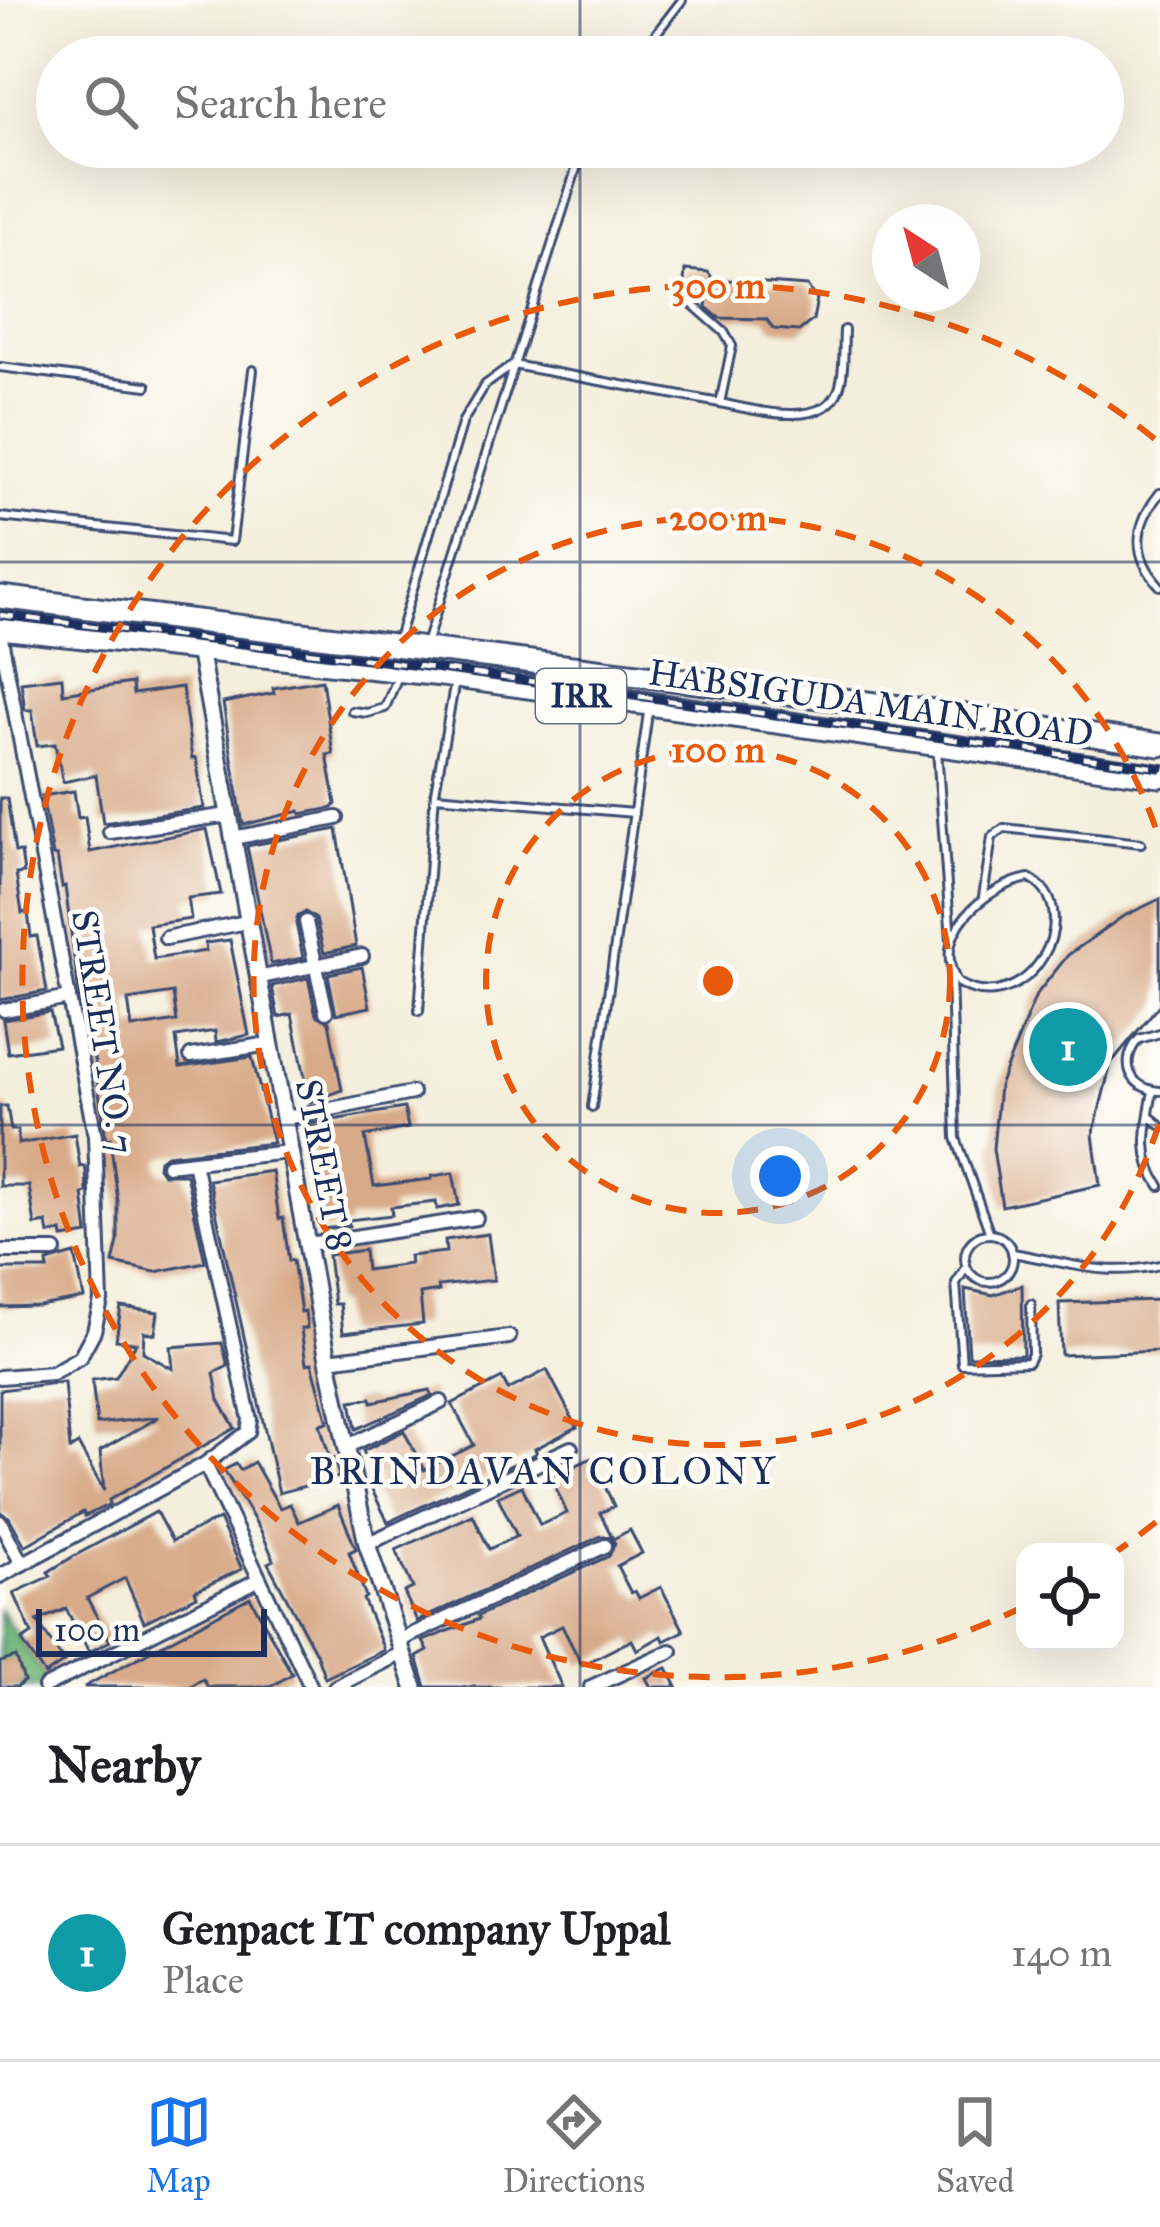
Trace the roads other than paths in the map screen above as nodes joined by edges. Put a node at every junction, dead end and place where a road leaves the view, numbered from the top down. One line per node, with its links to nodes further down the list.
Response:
1 (682, 0): 2 (lane)
2 (654, 36)
3 (576, 168): 6 (lane)
4 (691, 303): 10 (lane)
5 (844, 330): 10 (lane)
6 (513, 365): 10 (lane); 16 (lane); 17 (lane)
7 (0, 367): 9 (lane)
8 (254, 370): 12 (lane)
9 (147, 386)
10 (720, 404)
11 (1160, 493): 13 (lane)
12 (0, 517)
13 (1160, 586)
14 (0, 597): 16 (main road, HABSIGUDA MAIN ROAD / IRR)
15 (0, 631): 18 (main road, HABSIGUDA MAIN ROAD / IRR); 43 (street, STREET NO. 7)
16 (397, 644): 17 (main road, HABSIGUDA MAIN ROAD / IRR)
17 (425, 648): 23 (main road, HABSIGUDA MAIN ROAD / IRR)
18 (199, 649): 19 (main road, HABSIGUDA MAIN ROAD / IRR); 29 (street, STREET 8)
19 (399, 670): 20 (main road, HABSIGUDA MAIN ROAD / IRR); 22 (lane)
20 (455, 678): 21 (main road, HABSIGUDA MAIN ROAD / IRR); 27 (lane)
21 (649, 706): 25 (main road, HABSIGUDA MAIN ROAD / IRR); 28 (lane)
22 (352, 711)
23 (933, 711): 24 (main road, HABSIGUDA MAIN ROAD / IRR); 25 (main road)
24 (1154, 742)
25 (931, 746): 26 (main road, HABSIGUDA MAIN ROAD / IRR); 38 (lane)
26 (1160, 776)
27 (435, 796): 28 (lane); 45 (lane)
28 (636, 814): 52 (lane)
29 (229, 815): 31 (street); 32 (street, STREET 8)
30 (337, 818): 32 (street)
31 (110, 832)
32 (233, 838): 35 (street, STREET 8)
33 (1141, 843): 34 (lane)
34 (982, 900): 38 (lane); 41 (lane)
35 (247, 922): 37 (street); 42 (street, STREET 8)
36 (306, 922): 40 (street)
37 (166, 938)
38 (951, 940): 41 (lane)
39 (362, 956): 40 (street)
40 (315, 965): 42 (street); 46 (street)
41 (951, 972): 61 (lane)
42 (257, 978): 48 (street, STREET 8)
43 (69, 998): 44 (street); 71 (street, STREET NO. 7)
44 (4, 1010)
45 (419, 1011)
46 (326, 1012)
47 (1159, 1031): 50 (lane)
48 (270, 1045): 49 (street); 54 (street, STREET 8)
49 (191, 1056)
50 (1156, 1091): 53 (lane)
51 (412, 1093): 54 (street)
52 (592, 1107)
53 (1149, 1116): 55 (lane); 59 (lane)
54 (285, 1118): 56 (street, STREET 8)
55 (1160, 1125)
56 (289, 1152): 57 (street); 62 (street, STREET 8)
57 (194, 1162): 58 (street); 75 (street)
58 (168, 1165)
59 (1160, 1186)
60 (476, 1218): 62 (street)
61 (990, 1234): 65 (lane); 67 (lane)
62 (309, 1244): 70 (street, STREET 8)
63 (0, 1251): 64 (street)
64 (55, 1251)
65 (1012, 1253): 66 (lane); 67 (lane)
66 (1160, 1265)
67 (966, 1268): 68 (lane)
68 (1031, 1304)
69 (509, 1336): 70 (street)
70 (328, 1360): 73 (street, STREET 8)
71 (0, 1377)
72 (442, 1402): 73 (street)
73 (346, 1447): 77 (street, STREET 8)
74 (572, 1448): 77 (street)
75 (205, 1464): 79 (street); 81 (street)
76 (0, 1522): 79 (street)
77 (367, 1544): 82 (street, STREET 8)
78 (605, 1546): 82 (street)
79 (22, 1564): 80 (street)
80 (0, 1576)
81 (258, 1580): 84 (street); 85 (street)
82 (400, 1647): 86 (street); 87 (street, STREET 8)
83 (671, 1651): 88 (street)
84 (45, 1687)
85 (310, 1687)
86 (335, 1687)
87 (414, 1687)
88 (591, 1687)

